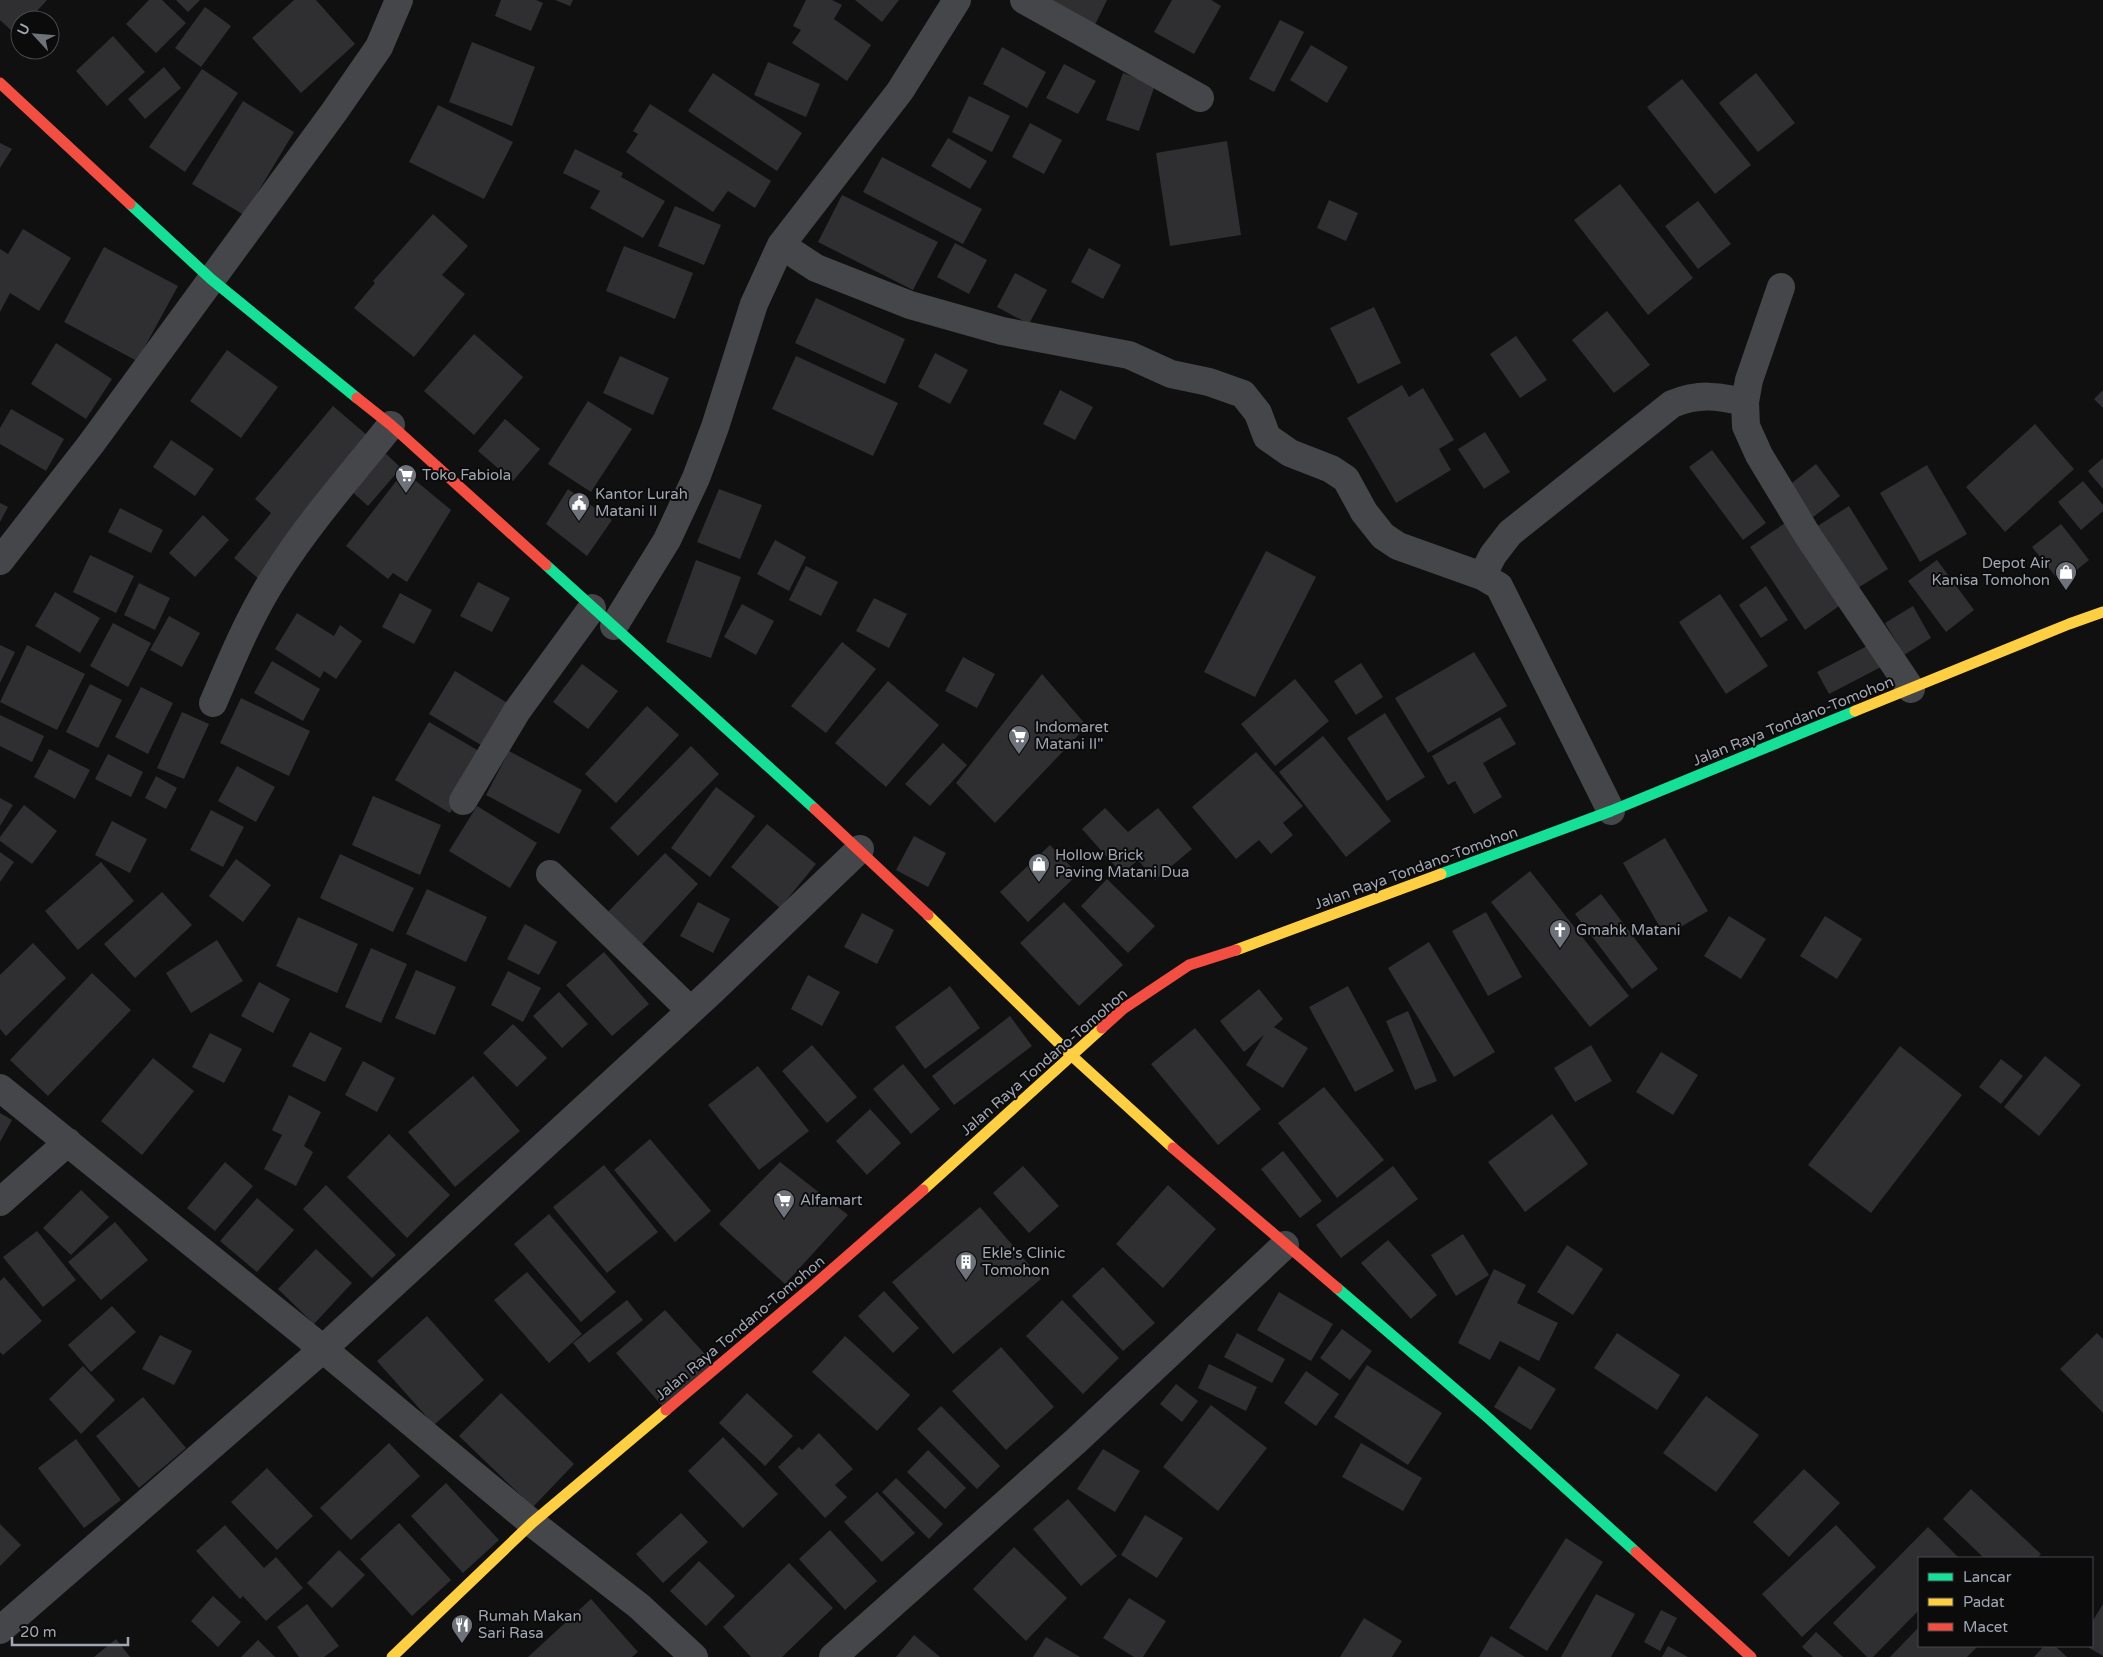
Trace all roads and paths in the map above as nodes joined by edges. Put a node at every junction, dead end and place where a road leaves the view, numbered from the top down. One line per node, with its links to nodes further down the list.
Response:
1 (399, 0): 7 (street)
2 (958, 0): 6 (street)
3 (1024, 0): 5 (street)
4 (0, 83): 7 (main road)
5 (1200, 98)
6 (781, 245): 12 (street); 15 (street)
7 (211, 279): 10 (main road); 11 (street)
8 (1781, 287): 9 (street)
9 (1745, 402): 12 (street); 16 (street)
10 (391, 426): 13 (main road); 17 (street)
11 (0, 561)
12 (1482, 576): 19 (street)
13 (592, 608): 15 (main road); 18 (street)
14 (2103, 612): 16 (main road, Jalan Raya Tondano-Tomohon)
15 (614, 626): 20 (main road)
16 (1911, 689): 19 (main road, Jalan Raya Tondano-Tomohon)
17 (213, 704)
18 (463, 801)
19 (1611, 811): 23 (main road, Jalan Raya Tondano-Tomohon)
20 (860, 848): 22 (street); 23 (main road)
21 (550, 874): 22 (street)
22 (690, 1010): 28 (street)
23 (1071, 1055): 27 (main road); 29 (main road, Jalan Raya Tondano-Tomohon)
24 (0, 1088): 25 (street)
25 (68, 1142): 26 (street); 28 (street)
26 (0, 1202)
27 (1285, 1245): 33 (street); 34 (main road)
28 (323, 1350): 29 (street); 30 (street)
29 (532, 1523): 31 (main road, Jalan Raya Tondano-Tomohon); 32 (street)
30 (0, 1630)
31 (392, 1657)
32 (694, 1657)
33 (833, 1657)
34 (1751, 1657)

